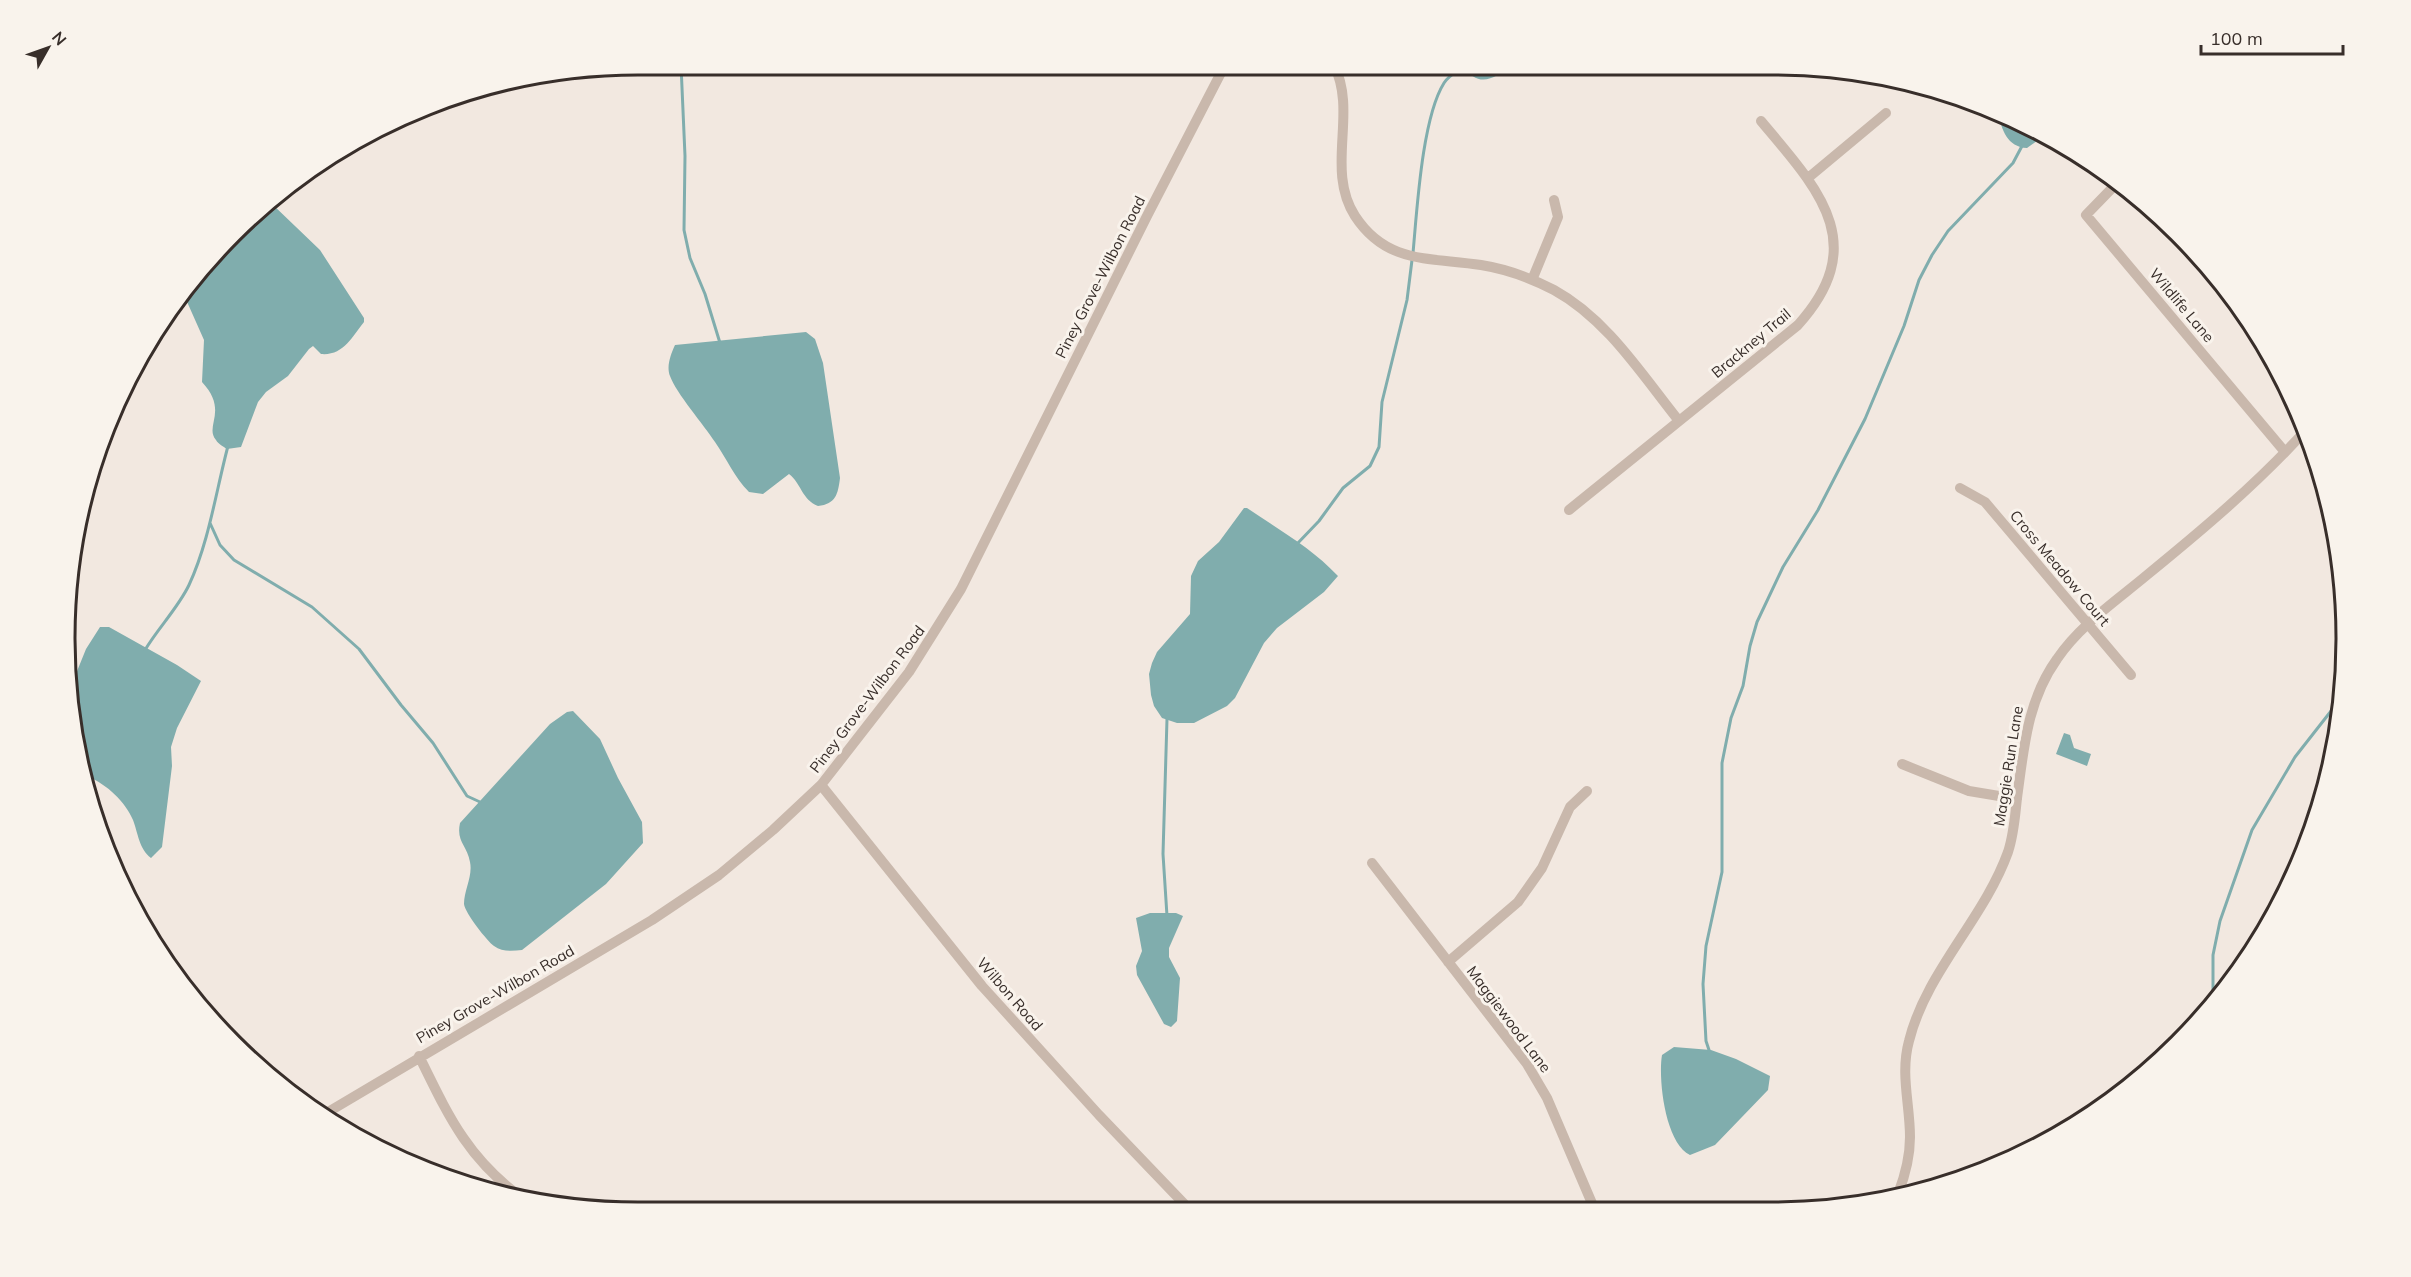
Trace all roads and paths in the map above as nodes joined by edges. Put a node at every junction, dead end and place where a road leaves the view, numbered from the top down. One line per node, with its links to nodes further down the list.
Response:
1 (1220, 75): 17 (street, Piney Grove-Wilbon Road)
2 (1337, 75): 8 (street)
3 (1886, 114): 5 (street)
4 (1761, 121): 5 (street, Brackney Trail)
5 (1809, 178): 9 (street, Brackney Trail)
6 (2112, 188): 11 (street, Wildlife Lane)
7 (1554, 200): 8 (street)
8 (1532, 280): 9 (street)
9 (1680, 421): 13 (street, Brackney Trail)
10 (2298, 437): 11 (street, Maggie Run Lane)
11 (2285, 452): 14 (street, Maggie Run Lane)
12 (1960, 488): 14 (street, Cross Meadow Court)
13 (1569, 510)
14 (2088, 624): 15 (street, Cross Meadow Court); 19 (street, Maggie Run Lane)
15 (2131, 675)
16 (1902, 764): 19 (street)
17 (821, 785): 22 (street, Piney Grove-Wilbon Road); 26 (street, Wilbon Road)
18 (1587, 791): 21 (street)
19 (2017, 799): 25 (street, Maggie Run Lane)
20 (1372, 863): 21 (street, Maggiewood Lane)
21 (1448, 962): 27 (street, Maggiewood Lane)
22 (419, 1056): 23 (street, Piney Grove-Wilbon Road); 24 (street)
23 (330, 1110)
24 (507, 1186)
25 (1901, 1187)
26 (1183, 1202)
27 (1591, 1202)

